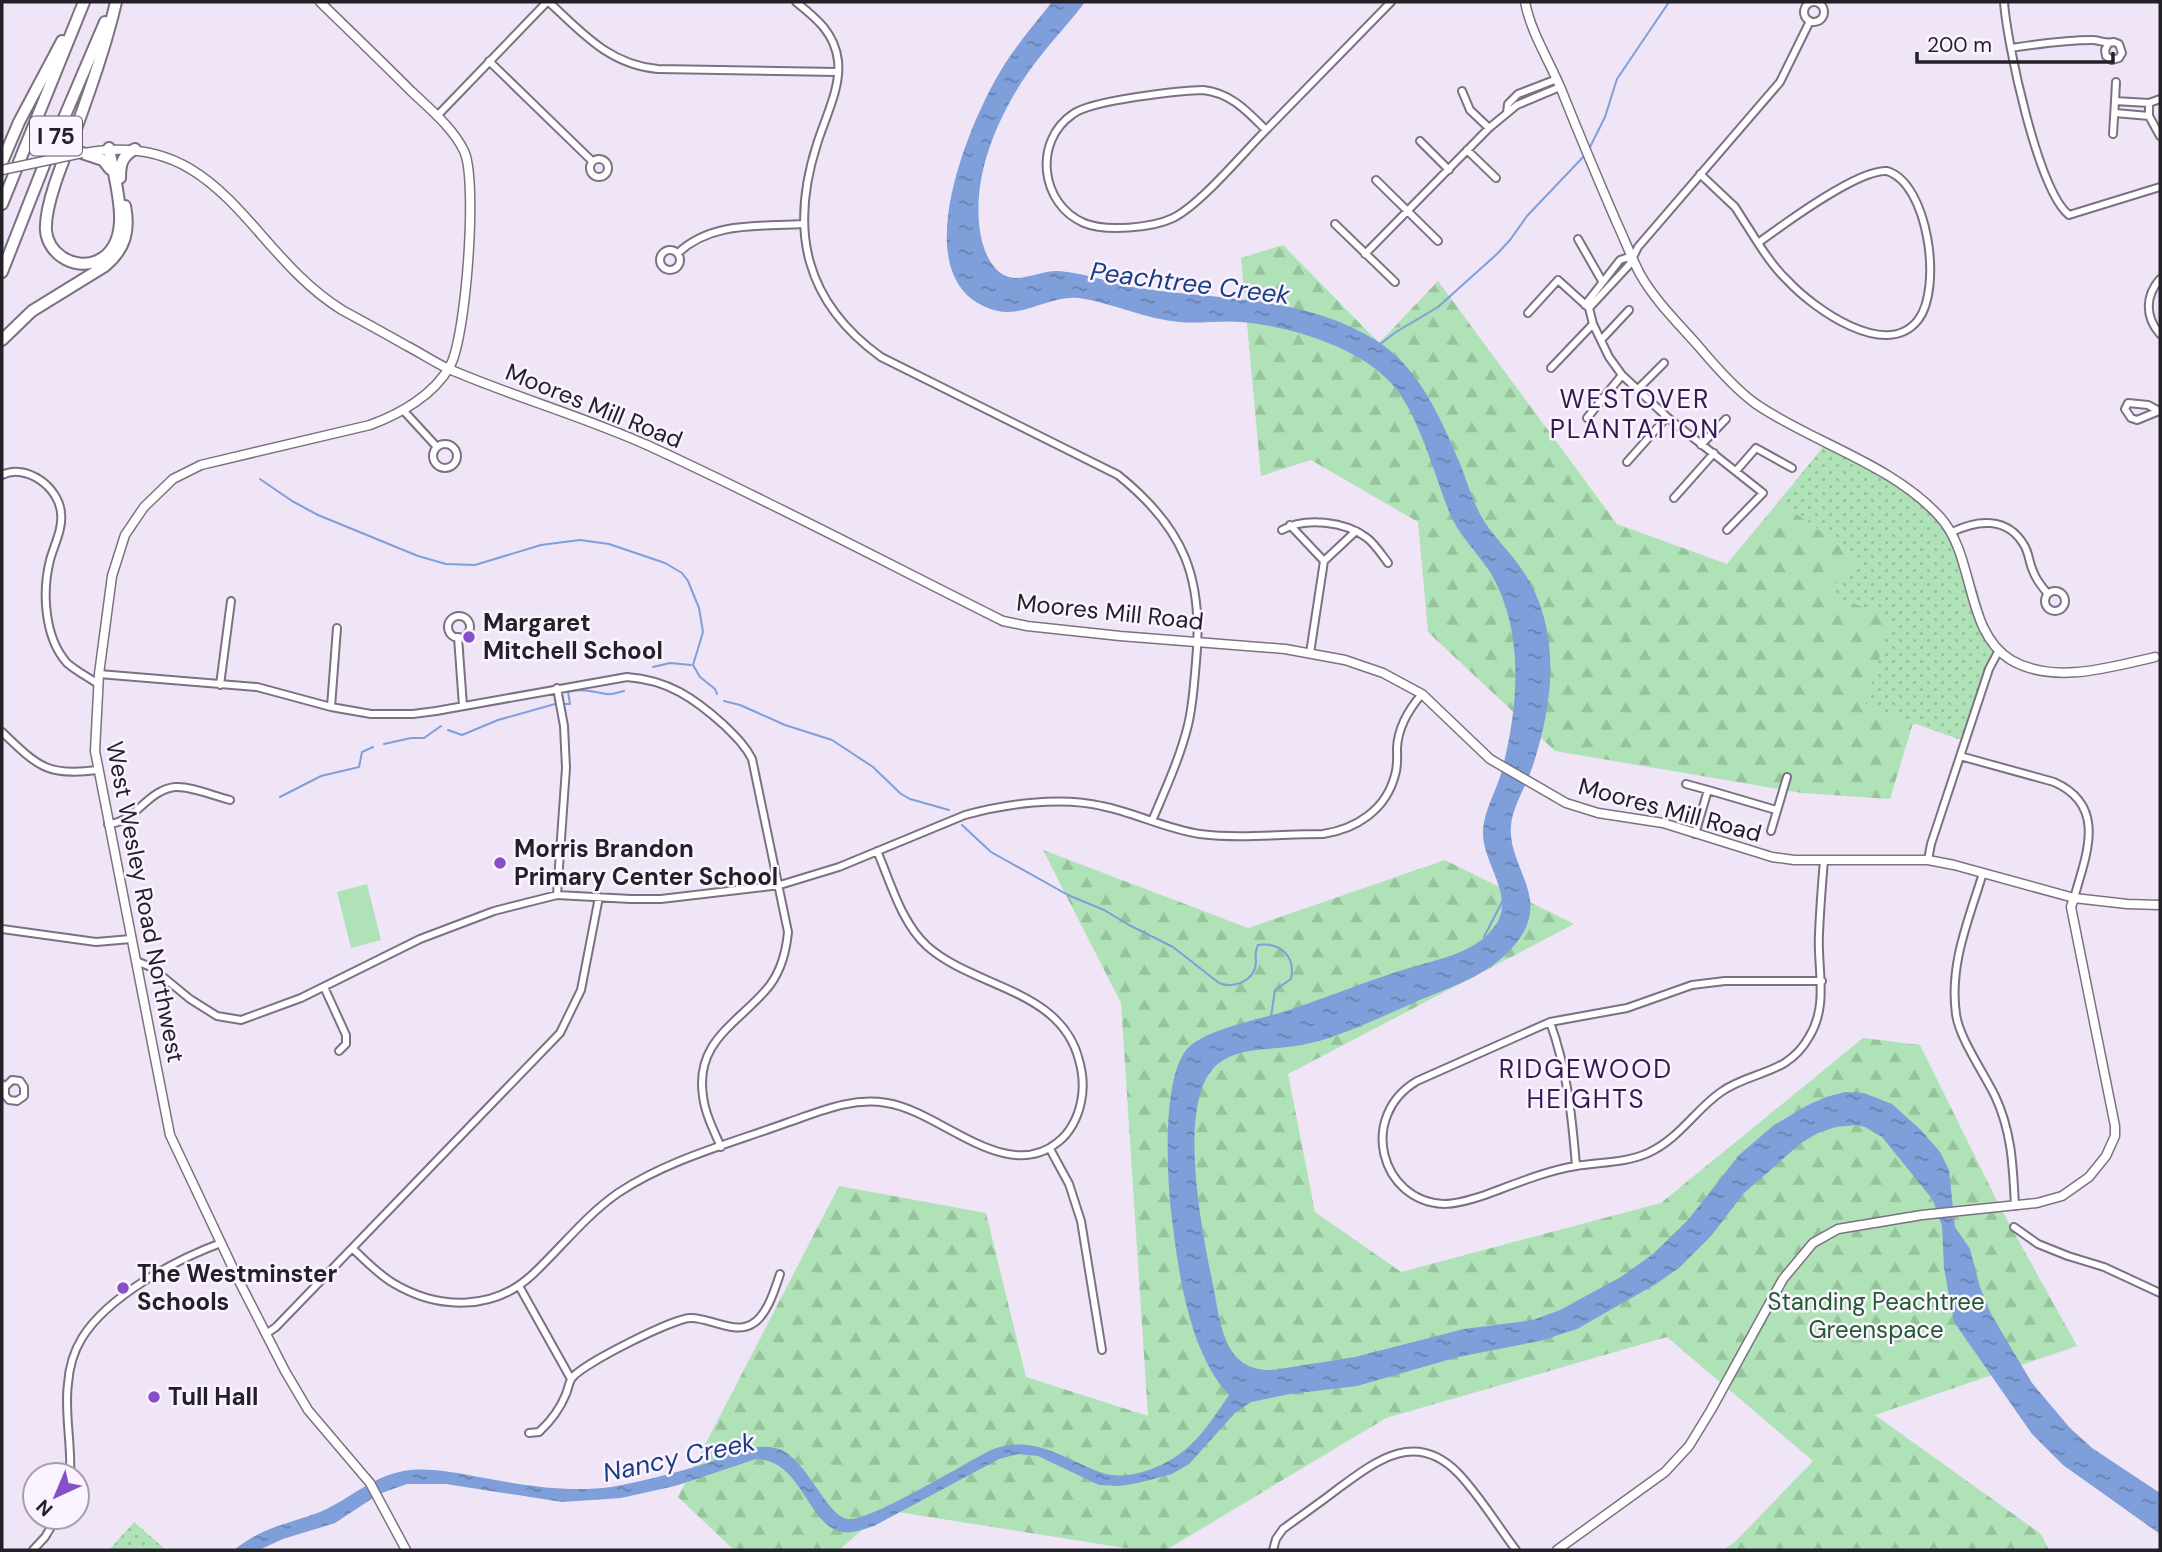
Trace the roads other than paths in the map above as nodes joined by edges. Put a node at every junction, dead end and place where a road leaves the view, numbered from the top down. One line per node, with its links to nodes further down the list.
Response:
1 (84, 2): 35 (highway); 43 (highway, I 75)
2 (115, 2): 39 (highway); 53 (highway, I 75)
3 (320, 2): 23 (street)
4 (548, 2): 13 (street); 14 (street)
5 (796, 2): 14 (street)
6 (1391, 2): 26 (street)
7 (1525, 2): 16 (street)
8 (2004, 2): 12 (street)
9 (1807, 3): 10 (street); 10 (street)
10 (1810, 21): 38 (street)
11 (2108, 44): 12 (street)
12 (2011, 48): 42 (street)
13 (489, 61): 23 (street); 34 (street)
14 (838, 72): 45 (street)
15 (2116, 82): 19 (street)
16 (1558, 83): 21 (street); 21 (street); 52 (street)
17 (1462, 91): 25 (street)
18 (2160, 99): 20 (street)
19 (2115, 101): 20 (street); 22 (street)
20 (2149, 103): 24 (street)
21 (1507, 113): 25 (street)
22 (2115, 113): 24 (street); 27 (street)
23 (437, 116): 66 (street)
24 (2149, 116): 28 (street)
25 (1489, 128): 32 (street)
26 (1266, 130): 26 (street)
27 (2113, 134)
28 (2160, 136)
29 (1420, 141): 37 (street)
30 (111, 148): 31 (street, Moores Mill Road); 33 (street, Moores Mill Road); 39 (highway)
31 (135, 149): 39 (highway); 66 (street, Moores Mill Road)
32 (1467, 150): 37 (street); 40 (street)
33 (82, 153): 36 (street, Moores Mill Road, bridge); 39 (highway)
34 (592, 161)
35 (2, 162)
36 (2, 170)
37 (1449, 170): 44 (street)
38 (1700, 174): 49 (street); 52 (street)
39 (117, 177): 62 (highway)
40 (1496, 178)
41 (1376, 180): 44 (street)
42 (2160, 187)
43 (2, 204)
44 (1407, 211): 48 (street); 51 (street)
45 (803, 224): 50 (street); 93 (street)
46 (1335, 224): 51 (street)
47 (1578, 239): 55 (street)
48 (1438, 241)
49 (1758, 243): 49 (street)
50 (678, 253)
51 (1365, 254): 56 (street)
52 (1632, 256): 55 (street); 57 (street); 86 (street)
53 (2, 272)
54 (2160, 279): 61 (street)
55 (1602, 281): 57 (street)
56 (1395, 282)
57 (1587, 307): 59 (street); 60 (street)
58 (1629, 310): 63 (street)
59 (1528, 313)
60 (1593, 324): 63 (street); 65 (street)
61 (2160, 334)
62 (2, 340)
63 (1601, 340): 67 (street)
64 (1664, 363): 68 (street)
65 (1551, 368)
66 (449, 369): 69 (street, West Wesley Road Northwest); 93 (street, Moores Mill Road)
67 (1622, 375): 68 (street); 72 (street)
68 (1638, 389): 71 (street)
69 (403, 410): 75 (street); 97 (street, West Wesley Road Northwest)
70 (2160, 411): 70 (street)
71 (1667, 417): 74 (street); 77 (street)
72 (1587, 418)
73 (1726, 419): 74 (street)
74 (1701, 445): 76 (street)
75 (437, 447)
76 (1714, 453): 79 (street); 81 (street)
77 (1628, 461)
78 (1792, 468): 79 (street)
79 (1735, 471): 84 (street)
80 (2, 475): 98 (street)
81 (1674, 498)
82 (1290, 525): 83 (street); 85 (street); 87 (street)
83 (1282, 530)
84 (1727, 530)
85 (1356, 531): 87 (street); 88 (street)
86 (1952, 532): 89 (street); 94 (street)
87 (1324, 561): 95 (street)
88 (1388, 563)
89 (2048, 594)
90 (231, 601): 99 (street)
91 (337, 628): 103 (street)
92 (458, 637): 102 (street)
93 (1198, 642): 95 (street, Moores Mill Road); 112 (street)
94 (1999, 650): 96 (street); 105 (street)
95 (1310, 653): 101 (street, Moores Mill Road)
96 (2155, 657)
97 (99, 674): 98 (street, West Wesley Road Northwest); 99 (street)
98 (99, 684): 106 (street, West Wesley Road Northwest)
99 (220, 685): 103 (street)
100 (557, 688): 102 (street); 120 (street); 121 (street)
101 (1422, 694): 112 (street); 115 (street, Moores Mill Road)
102 (463, 706): 103 (street)
103 (331, 707)
104 (2, 732): 106 (street)
105 (1960, 756): 118 (street); 123 (street)
106 (97, 770): 113 (street, West Wesley Road Northwest)
107 (1787, 777): 111 (street)
108 (1686, 783): 109 (street)
109 (1709, 790): 111 (street); 115 (street)
110 (230, 800): 113 (street)
111 (1776, 810): 114 (street)
112 (1152, 821): 116 (street)
113 (108, 824): 126 (street, West Wesley Road Northwest)
114 (1771, 831)
115 (1695, 834): 117 (street, Moores Mill Road)
116 (877, 851): 120 (street); 133 (street)
117 (1824, 860): 118 (street, Moores Mill Road); 128 (street)
118 (1928, 860): 119 (street, Moores Mill Road)
119 (1983, 873): 123 (street, Moores Mill Road); 135 (street)
120 (780, 885): 122 (street); 132 (street)
121 (557, 895): 122 (street); 129 (street)
122 (599, 897): 138 (street)
123 (2074, 898): 124 (street, Moores Mill Road); 135 (street)
124 (2160, 905)
125 (2, 929): 126 (street)
126 (131, 939): 127 (street, West Wesley Road Northwest)
127 (136, 961): 129 (street); 137 (street, West Wesley Road Northwest)
128 (1822, 981): 130 (street); 134 (street)
129 (324, 987): 131 (street)
130 (1550, 1022): 134 (street); 134 (street)
131 (339, 1051)
132 (721, 1147): 133 (street); 140 (street)
133 (1050, 1149): 143 (street)
134 (1576, 1166)
135 (2015, 1206): 152 (street)
136 (2014, 1227): 141 (street)
137 (221, 1242): 142 (street, West Wesley Road Northwest); 146 (street)
138 (353, 1248): 140 (street); 142 (street)
139 (780, 1274): 144 (street)
140 (519, 1286): 144 (street)
141 (2160, 1293)
142 (266, 1334): 149 (street, West Wesley Road Northwest)
143 (1102, 1350)
144 (571, 1379): 145 (street)
145 (529, 1433)
146 (71, 1461)
147 (49, 1531): 148 (street)
148 (33, 1550)
149 (406, 1550)
150 (1273, 1550): 151 (street)
151 (1516, 1550)
152 (1557, 1550)

